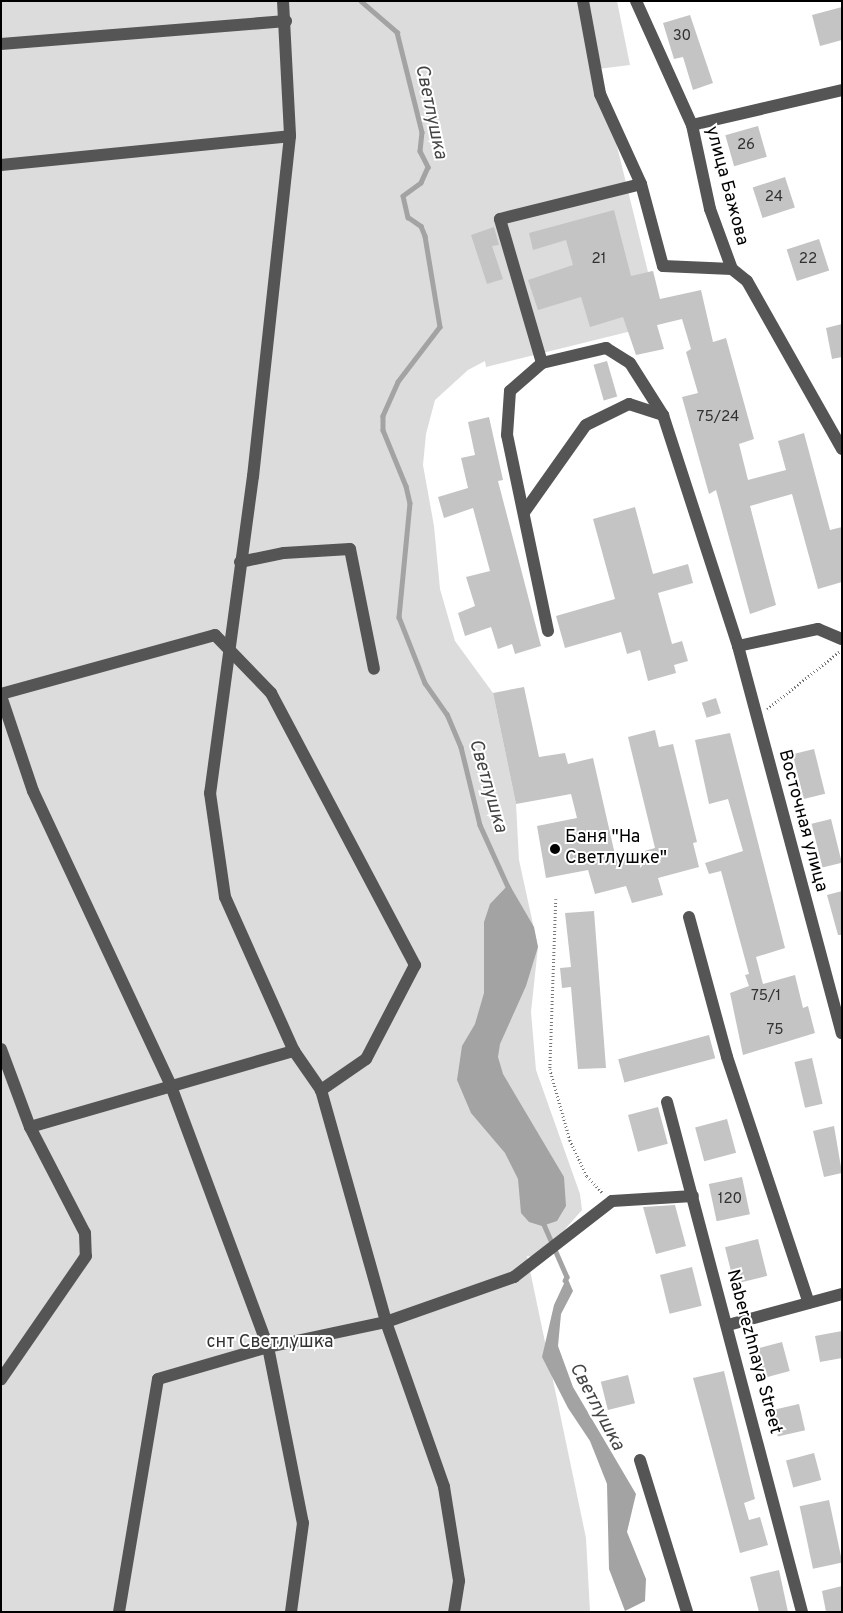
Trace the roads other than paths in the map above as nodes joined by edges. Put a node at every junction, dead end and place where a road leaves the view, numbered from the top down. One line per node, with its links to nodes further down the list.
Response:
1 (283, 1): 4 (street)
2 (583, 1): 10 (street)
3 (636, 1): 7 (street, улица Бажова)
4 (286, 21): 5 (street); 8 (street)
5 (1, 44)
6 (842, 90): 7 (street)
7 (692, 125): 11 (street, улица Бажова)
8 (290, 136): 9 (street); 16 (street)
9 (1, 165)
10 (641, 184): 11 (street); 12 (street)
11 (732, 269): 14 (street, улица Бажова)
12 (542, 363): 13 (street, Восточная улица); 15 (street)
13 (663, 415): 15 (street); 19 (street, Восточная улица)
14 (842, 449)
15 (525, 511): 17 (street)
16 (240, 562): 20 (street); 21 (street)
17 (548, 631)
18 (842, 638): 19 (street)
19 (738, 646): 24 (street, Восточная улица)
20 (228, 649): 22 (street); 26 (street); 28 (street)
21 (374, 669)
22 (1, 695): 27 (street)
23 (689, 917): 33 (street)
24 (842, 1033)
25 (1, 1049): 30 (street)
26 (294, 1051): 27 (street); 28 (street)
27 (171, 1086): 30 (street); 36 (street)
28 (321, 1090): 34 (street)
29 (666, 1102): 31 (street, Naberezhnaya Street)
30 (30, 1127): 37 (street)
31 (692, 1196): 34 (street); 35 (street, Naberezhnaya Street)
32 (842, 1294): 33 (street)
33 (809, 1303): 35 (street)
34 (386, 1322): 36 (street); 41 (street)
35 (728, 1325): 43 (street, Naberezhnaya Street)
36 (268, 1347): 39 (street); 40 (street)
37 (1, 1379)
38 (640, 1460): 42 (street)
39 (119, 1612)
40 (291, 1612)
41 (454, 1612)
42 (687, 1612)
43 (802, 1612)

